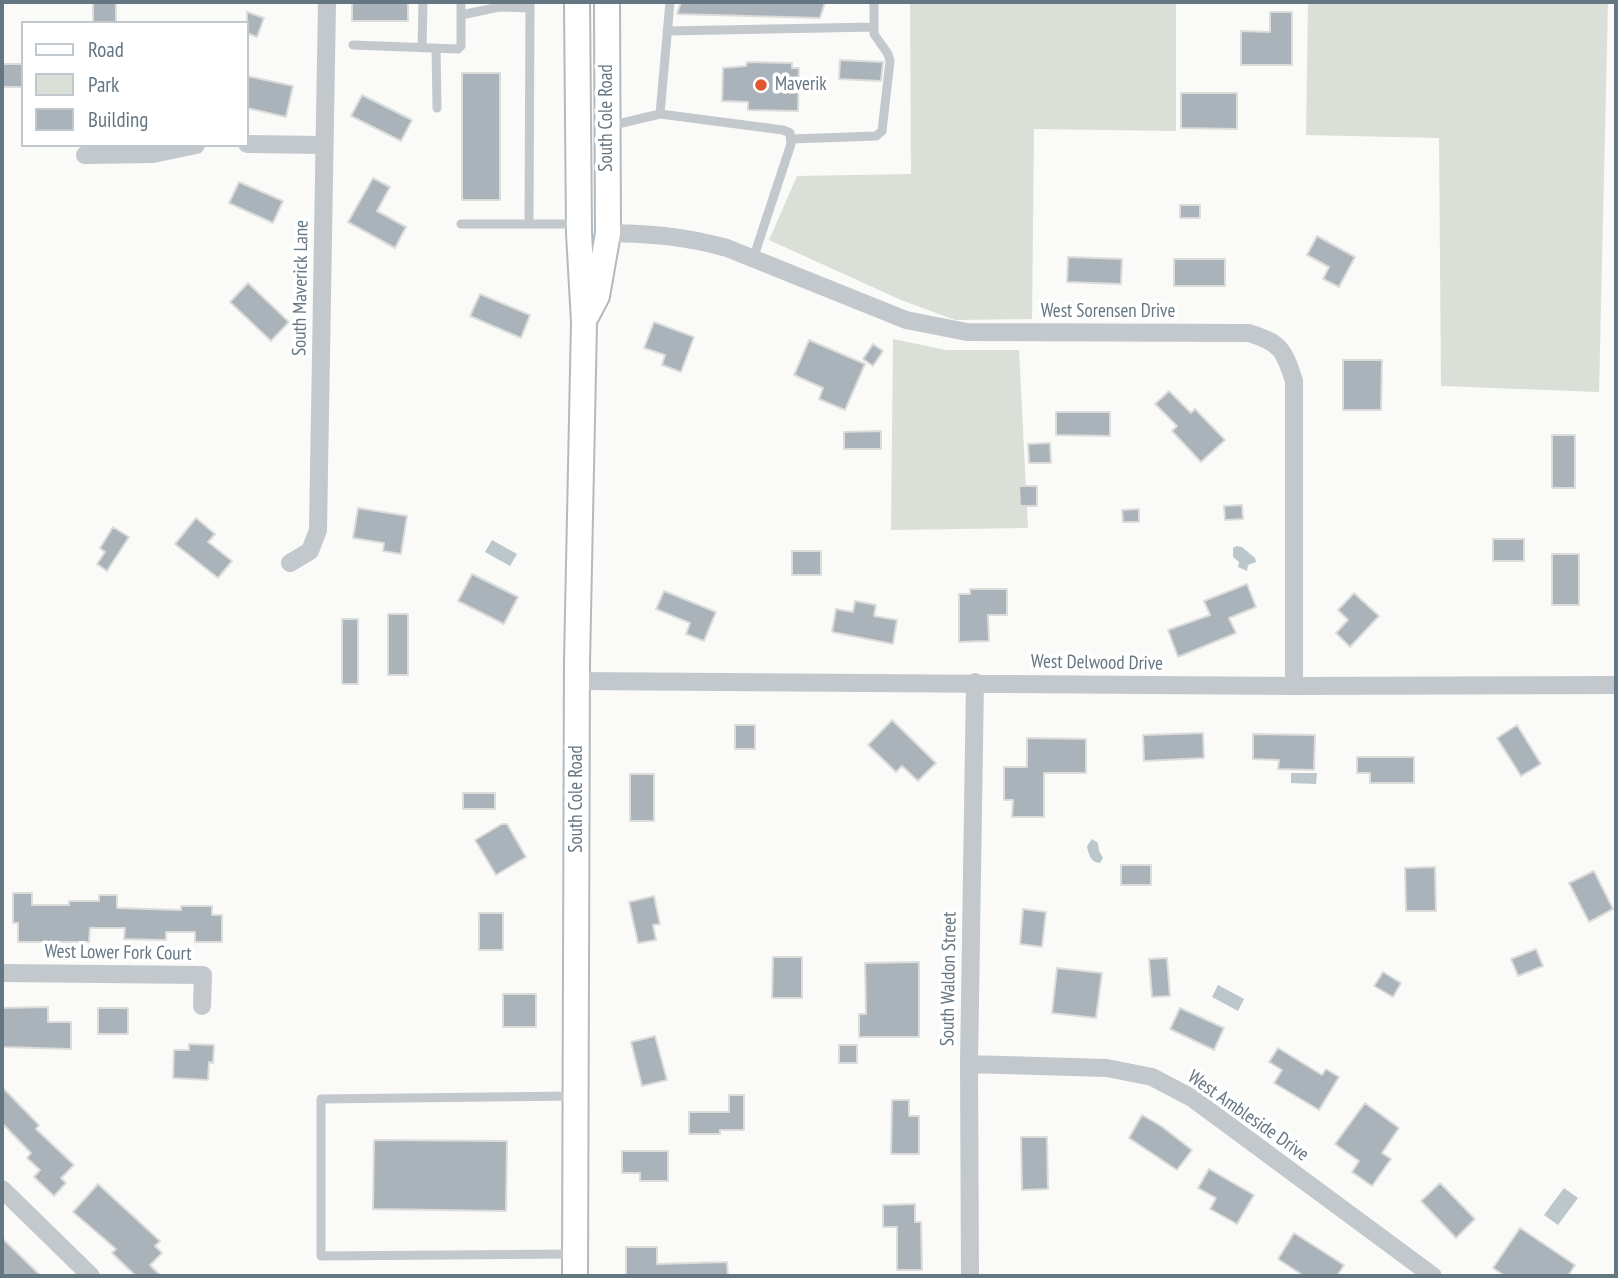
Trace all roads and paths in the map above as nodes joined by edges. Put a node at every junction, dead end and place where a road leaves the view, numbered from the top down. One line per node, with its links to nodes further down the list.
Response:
1 (327, 2): 22 (street, South Maverick Lane)
2 (423, 2): 15 (lane)
3 (461, 2): 11 (lane)
4 (485, 2): 10 (lane)
5 (577, 2): 25 (main road, South Cole Road)
6 (607, 2): 19 (main road, South Cole Road)
7 (670, 2): 13 (lane)
8 (874, 2): 12 (lane)
9 (530, 5): 10 (lane); 27 (lane)
10 (478, 11): 11 (lane)
11 (461, 15): 16 (lane)
12 (874, 27): 13 (lane); 20 (lane)
13 (667, 31): 18 (lane)
14 (353, 45): 15 (lane)
15 (422, 48): 16 (lane)
16 (436, 48): 17 (lane)
17 (437, 108)
18 (660, 114): 19 (lane); 20 (lane)
19 (607, 127): 29 (main road, South Cole Road)
20 (792, 139): 30 (lane)
21 (248, 144): 22 (street)
22 (324, 145): 32 (street, South Maverick Lane)
23 (187, 147): 24 (street)
24 (85, 155)
25 (579, 179): 28 (main road, South Cole Road); 29 (main road, South Cole Road)
26 (461, 224): 27 (lane)
27 (529, 224): 28 (lane)
28 (579, 224): 31 (main road, South Cole Road)
29 (608, 233): 30 (street, West Sorensen Drive); 31 (main road, South Cole Road)
30 (753, 259): 36 (street, West Sorensen Drive)
31 (584, 322): 33 (main road, South Cole Road)
32 (290, 563)
33 (578, 681): 34 (street, West Delwood Drive); 40 (main road, South Cole Road)
34 (975, 682): 36 (street, West Delwood Drive); 39 (street, South Waldon Street)
35 (1616, 685): 36 (street, West Delwood Drive)
36 (1294, 686)
37 (2, 973): 38 (street, West Lower Fork Court)
38 (202, 1006)
39 (969, 1064): 44 (street, South Waldon Street); 45 (street, West Ambleside Drive)
40 (576, 1096): 42 (main road, South Cole Road); 42 (lane)
41 (2, 1189): 43 (street)
42 (575, 1265)
43 (91, 1276)
44 (970, 1276)
45 (1433, 1276)

